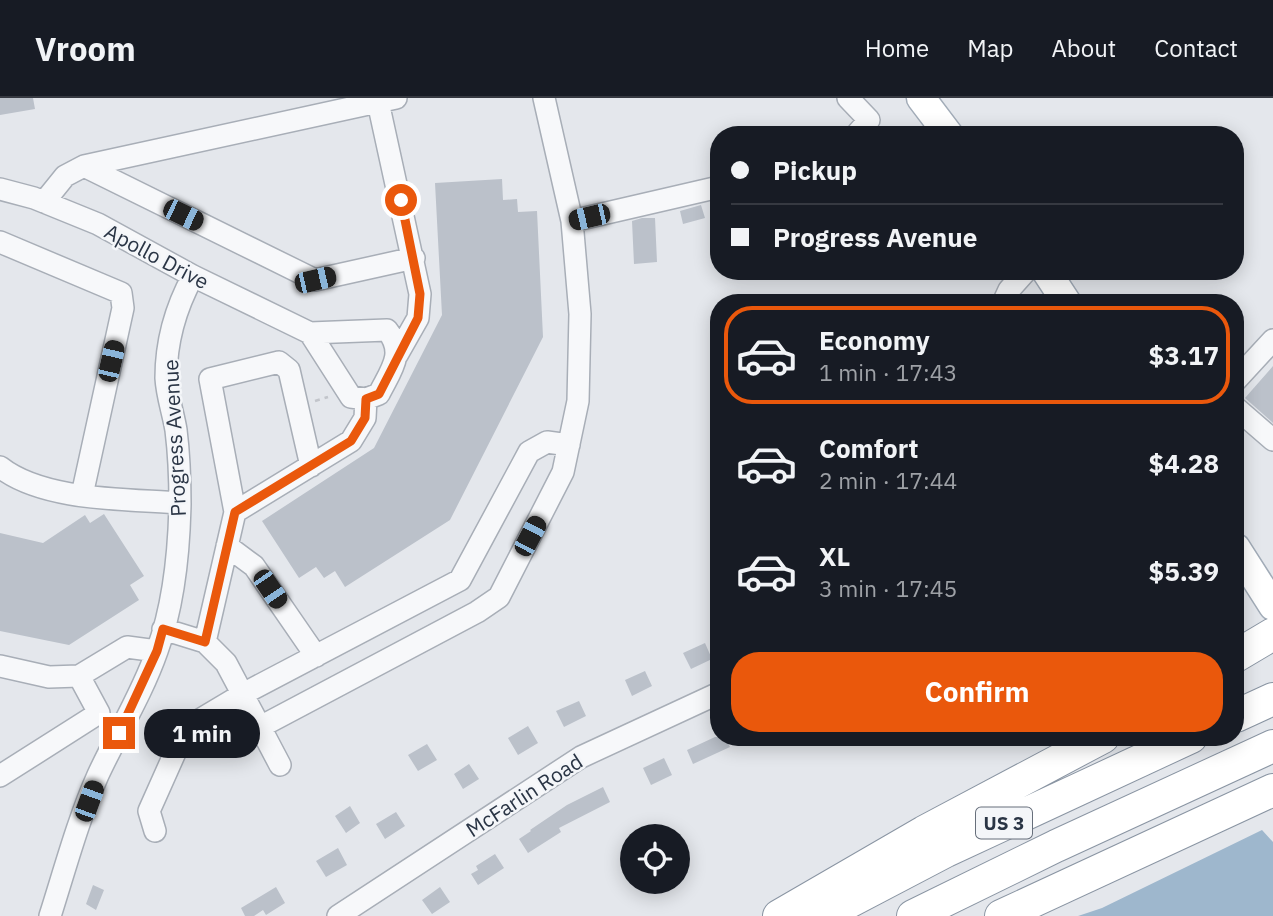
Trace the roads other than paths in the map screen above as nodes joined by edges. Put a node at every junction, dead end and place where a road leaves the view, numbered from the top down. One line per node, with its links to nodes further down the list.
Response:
1 (544, 98): 11 (street)
2 (848, 98): 5 (street)
3 (924, 99): 6 (main road)
4 (387, 100): 7 (street); 13 (street)
5 (864, 126)
6 (941, 126)
7 (84, 166): 10 (street); 13 (street)
8 (0, 189): 10 (street, Apollo Drive)
9 (710, 189): 11 (street)
10 (44, 202): 14 (street, Apollo Drive)
11 (572, 221): 24 (street)
12 (0, 242): 27 (street)
13 (414, 258): 19 (street)
14 (193, 276): 17 (street, Apollo Drive); 28 (street, Progress Avenue)
15 (1018, 280): 16 (street)
16 (1007, 294)
17 (310, 333): 19 (street, Apollo Drive); 21 (street)
18 (1273, 340): 20 (street)
19 (397, 355): 21 (street)
20 (1244, 371)
21 (366, 399): 25 (street)
22 (1244, 415): 23 (street)
23 (1273, 440)
24 (569, 445): 39 (street); 47 (street)
25 (311, 466): 29 (street); 29 (street)
26 (0, 467): 27 (street)
27 (82, 495): 28 (street)
28 (180, 503): 33 (street, Progress Avenue)
29 (235, 512): 30 (street)
30 (227, 546): 35 (street); 39 (street)
31 (1244, 560): 32 (main road)
32 (1269, 599)
33 (163, 629): 35 (street); 36 (street, Progress Avenue)
34 (1273, 634): 37 (highway)
35 (205, 642): 43 (street)
36 (157, 651): 42 (street); 57 (street, Progress Avenue)
37 (1244, 651)
38 (1273, 655): 41 (highway)
39 (316, 656): 43 (street)
40 (0, 666): 42 (street)
41 (1244, 669)
42 (79, 676): 54 (street)
43 (243, 694): 47 (street); 56 (street)
44 (710, 697): 58 (street, McFarlin Road)
45 (1273, 699): 46 (highway)
46 (1244, 712)
47 (260, 727): 52 (street)
48 (1079, 746): 53 (highway)
49 (1085, 746): 53 (highway)
50 (1172, 746): 60 (highway, US 3)
51 (1273, 746): 61 (highway, US 3)
52 (279, 765)
53 (1036, 771): 59 (highway)
54 (0, 776)
55 (1273, 790): 62 (highway)
56 (155, 831)
57 (50, 916)
58 (338, 916)
59 (779, 916)
60 (822, 916)
61 (913, 916)
62 (1001, 916)

